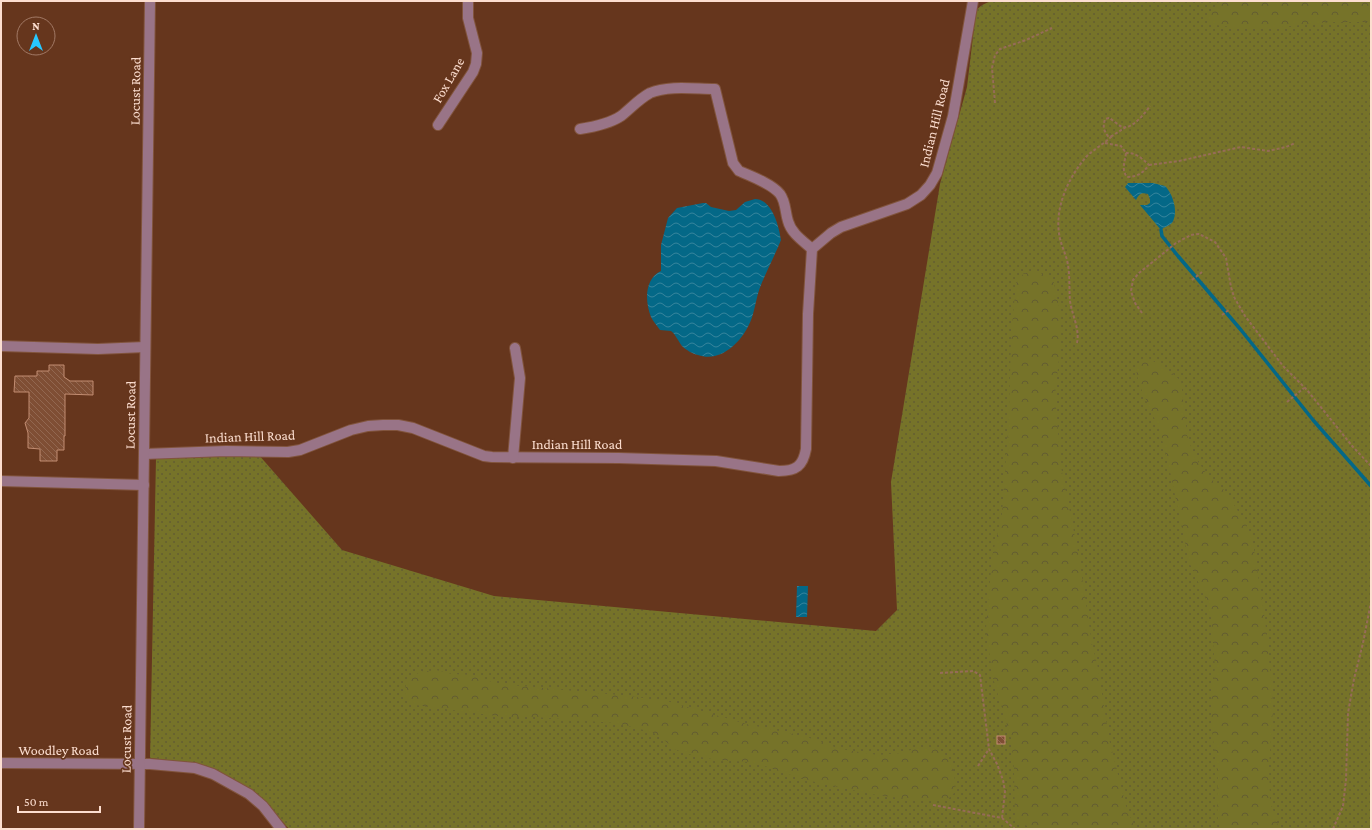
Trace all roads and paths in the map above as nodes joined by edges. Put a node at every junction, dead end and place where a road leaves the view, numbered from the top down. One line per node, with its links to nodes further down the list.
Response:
1 (150, 1): 23 (street, Locust Road)
2 (468, 1): 7 (street, Fox Lane)
3 (975, 2): 15 (street, Indian Hill Road)
4 (1052, 28): 5 (path)
5 (995, 103)
6 (1150, 106): 8 (path)
7 (438, 125)
8 (1126, 127): 10 (path); 10 (path)
9 (580, 129): 15 (street)
10 (1112, 136): 11 (path)
11 (1105, 143): 13 (path); 21 (path)
12 (1295, 143): 14 (path)
13 (1126, 153): 14 (path); 14 (path)
14 (1149, 165)
15 (812, 249): 28 (street, Indian Hill Road)
16 (1202, 272): 17 (path)
17 (1192, 280)
18 (1230, 309): 20 (path)
19 (1142, 313): 25 (path)
20 (1222, 315)
21 (1077, 343)
22 (1, 346): 23 (street)
23 (145, 347): 27 (street, Locust Road)
24 (515, 348): 28 (street)
25 (1304, 388): 26 (path); 29 (path)
26 (1288, 401)
27 (144, 454): 28 (street, Indian Hill Road); 31 (street, Locust Road)
28 (513, 458)
29 (1371, 466)
30 (1, 481): 31 (street)
31 (144, 485): 36 (street, Locust Road)
32 (1371, 602): 43 (path)
33 (940, 674): 34 (path)
34 (989, 749): 37 (path); 39 (path)
35 (1, 763): 36 (street, Woodley Road)
36 (140, 764): 40 (street, Locust Road); 41 (street)
37 (978, 766)
38 (933, 805): 39 (path)
39 (1002, 818): 42 (path)
40 (139, 829)
41 (281, 829)
42 (1015, 829)
43 (1333, 829)

